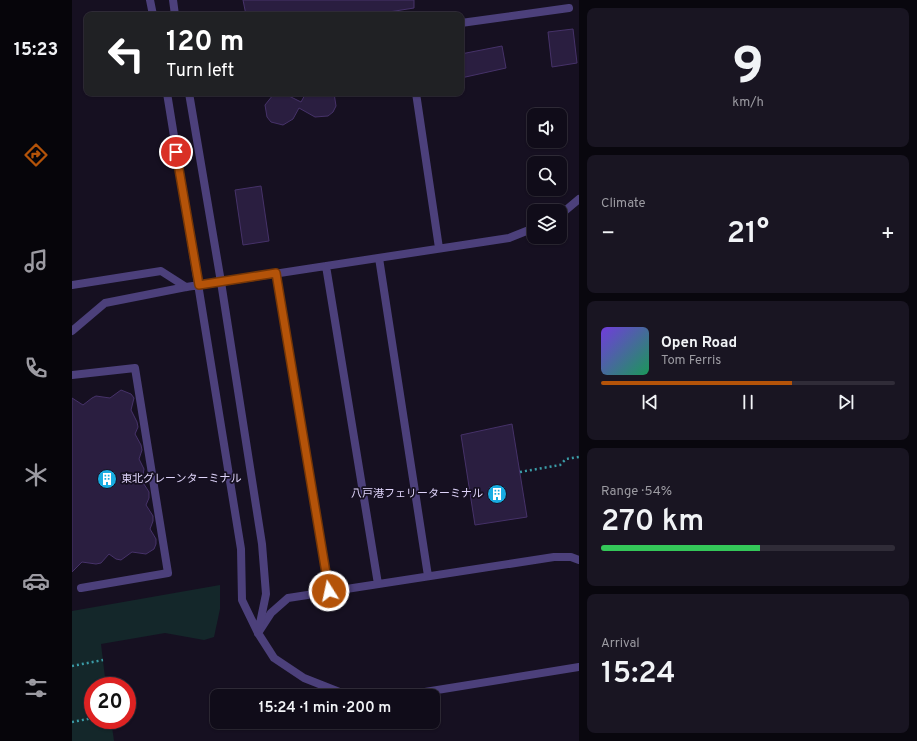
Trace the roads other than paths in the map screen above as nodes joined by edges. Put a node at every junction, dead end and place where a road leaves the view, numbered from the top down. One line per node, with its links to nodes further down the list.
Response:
1 (150, 0): 4 (street)
2 (173, 0): 5 (street)
3 (569, 8): 6 (street)
4 (152, 12)
5 (175, 12)
6 (464, 23)
7 (167, 96): 19 (street)
8 (190, 96): 17 (street)
9 (416, 96): 13 (street)
10 (579, 199): 11 (street)
11 (567, 209)
12 (527, 231): 13 (street)
13 (439, 248): 14 (street)
14 (379, 258): 15 (street); 24 (street)
15 (326, 266): 16 (street); 25 (street)
16 (276, 273): 17 (street); 27 (street)
17 (222, 282): 19 (street); 28 (street)
18 (72, 285): 20 (street)
19 (199, 285): 20 (street); 28 (street)
20 (186, 287): 21 (street)
21 (72, 331)
22 (72, 375): 26 (street)
23 (579, 560): 24 (street)
24 (428, 576): 25 (street)
25 (378, 584): 27 (street)
26 (81, 588)
27 (329, 591): 28 (street)
28 (258, 633): 30 (street)
29 (579, 667): 31 (street)
30 (332, 689)
31 (440, 690)

